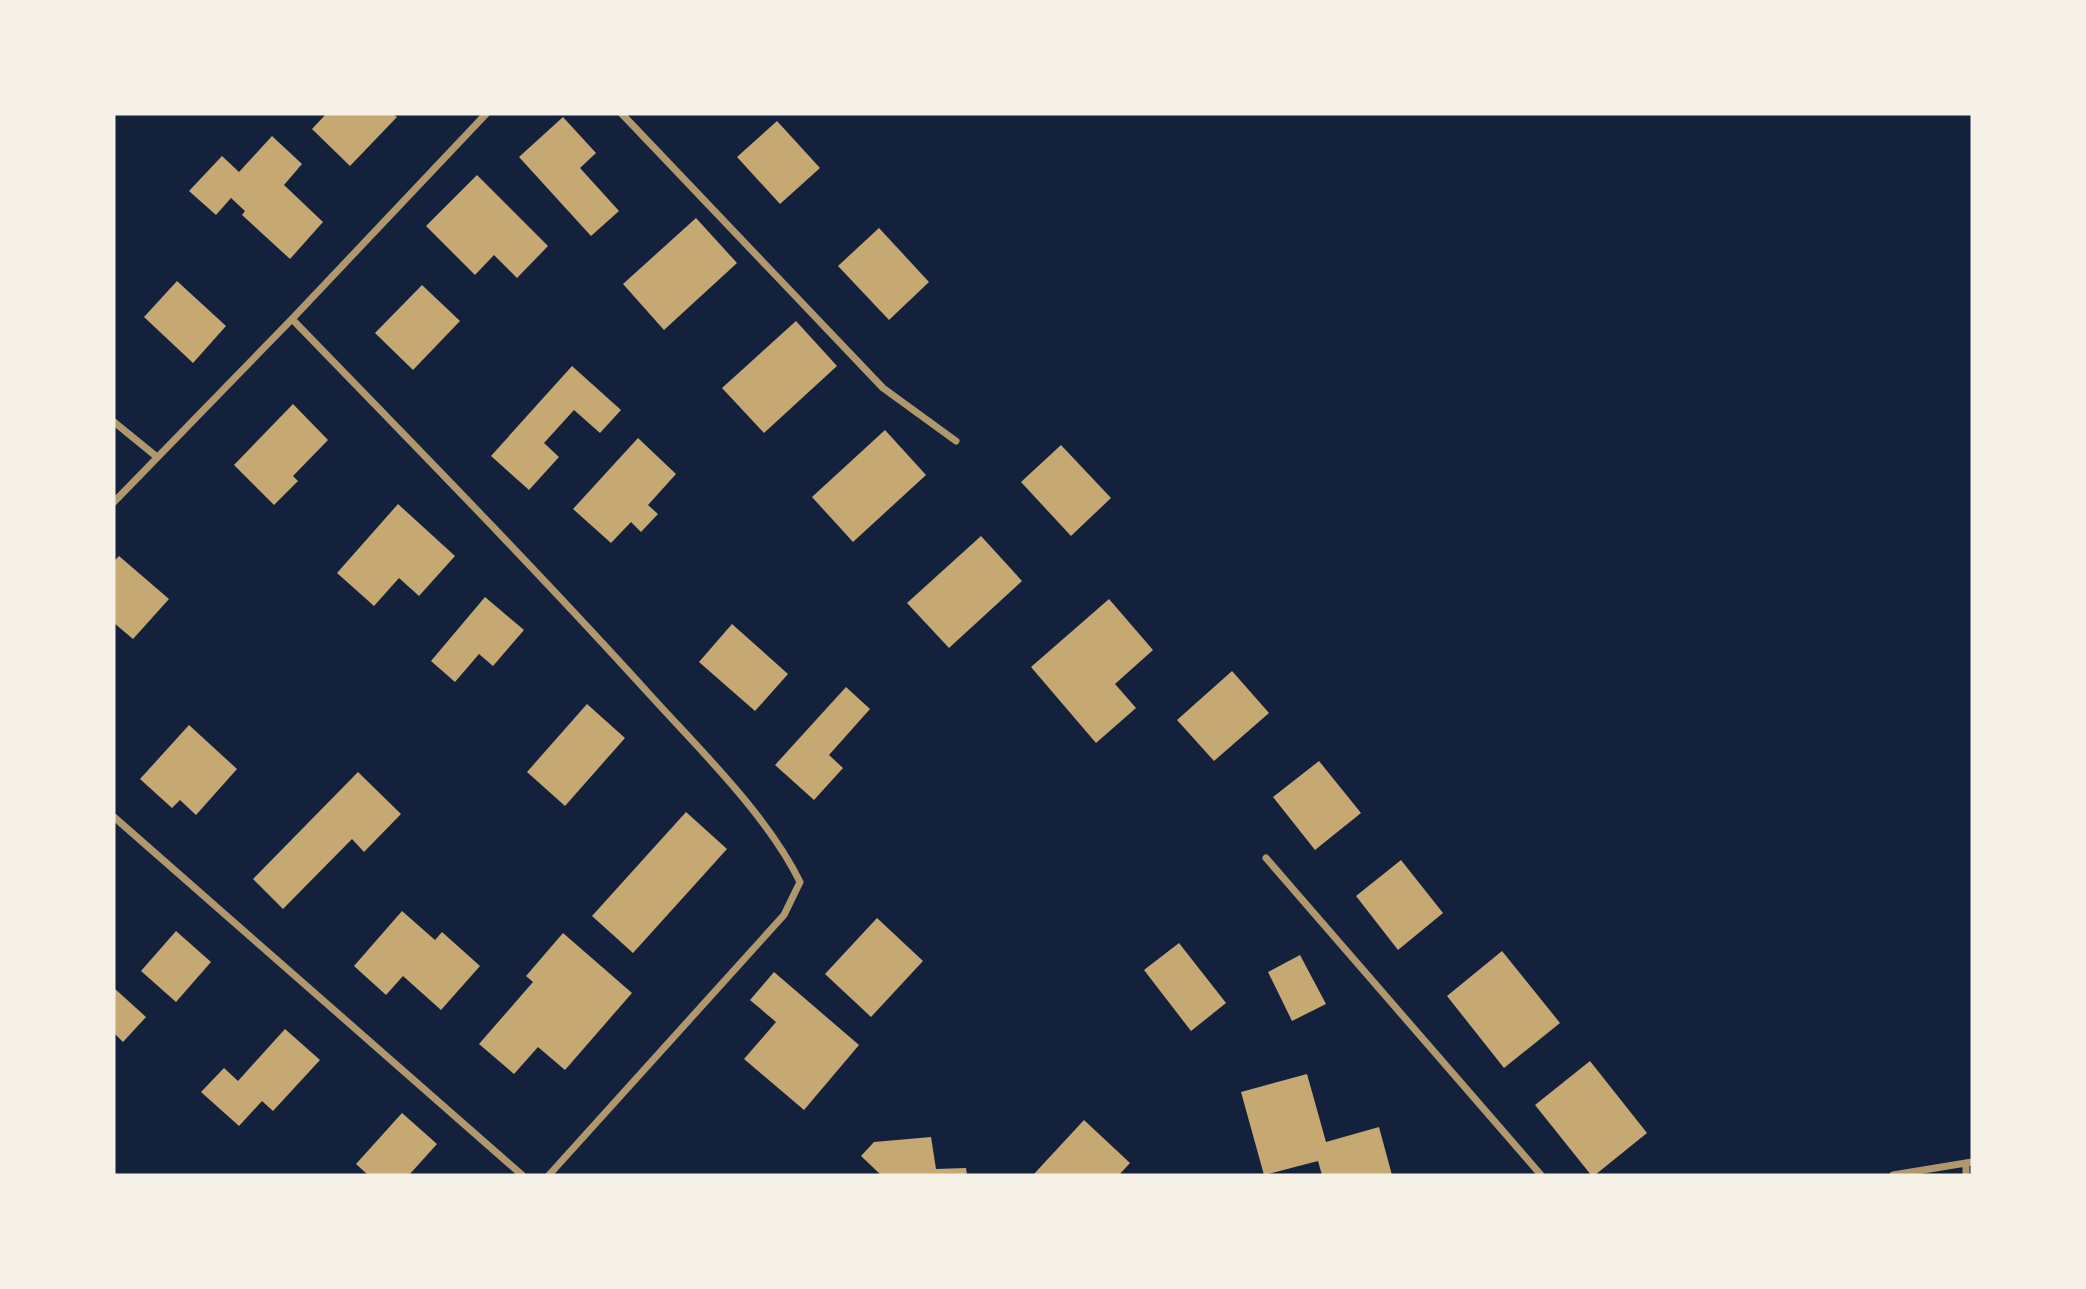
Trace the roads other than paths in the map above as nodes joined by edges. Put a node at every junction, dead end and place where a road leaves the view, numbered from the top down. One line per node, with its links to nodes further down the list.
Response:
1 (486, 114): 3 (street)
2 (622, 114): 5 (street)
3 (292, 319): 6 (street); 12 (street)
4 (114, 422): 6 (street)
5 (956, 441)
6 (157, 457): 7 (street)
7 (114, 502)
8 (114, 817): 11 (street)
9 (1266, 858): 13 (street)
10 (1969, 1163): 14 (street); 15 (street)
11 (522, 1175)
12 (549, 1175)
13 (1541, 1175)
14 (1893, 1175)
15 (1966, 1175)

